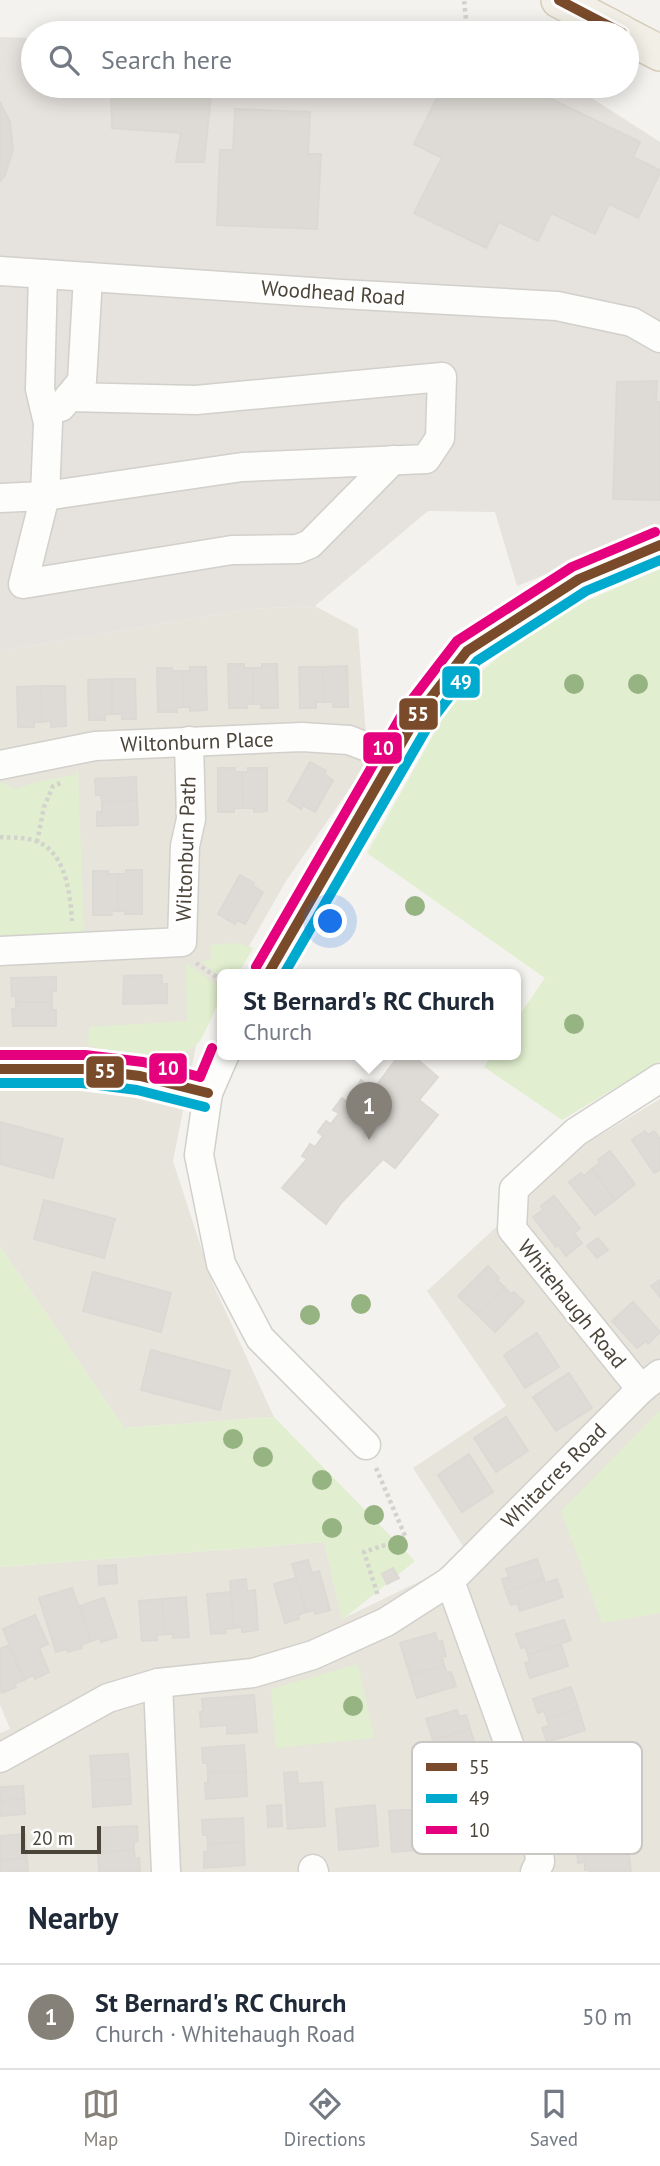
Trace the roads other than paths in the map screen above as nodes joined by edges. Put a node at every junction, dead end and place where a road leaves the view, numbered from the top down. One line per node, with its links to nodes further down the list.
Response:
1 (559, 0): 2 (main road)
2 (599, 21)
3 (639, 42): 4 (main road)
4 (660, 53)
5 (0, 271): 6 (street, Woodhead Road)
6 (43, 274): 7 (street, Woodhead Road); 10 (street)
7 (88, 277): 8 (street, Woodhead Road); 9 (street)
8 (660, 338)
9 (69, 397): 10 (street); 11 (street)
10 (48, 423): 12 (street)
11 (393, 460): 12 (street); 12 (street)
12 (45, 496): 13 (street)
13 (0, 498)
14 (660, 545): 16 (street)
15 (189, 741): 16 (street, Wiltonburn Place); 17 (street, Wiltonburn Place); 18 (street, Wiltonburn Path)
16 (391, 760): 19 (street)
17 (0, 765)
18 (0, 951)
19 (271, 969)
20 (222, 1060): 23 (street)
21 (0, 1069): 23 (street)
22 (660, 1078): 24 (street, Whitehaugh Road)
23 (208, 1093): 25 (street)
24 (650, 1382): 26 (street, Whitacres Road)
25 (366, 1445)
26 (450, 1581): 27 (street, Whitacres Road); 28 (street)
27 (158, 1683): 29 (street, Whitacres Road); 31 (street)
28 (508, 1742)
29 (0, 1758)
30 (539, 1854): 32 (street)
31 (166, 1872)
32 (535, 1872)

